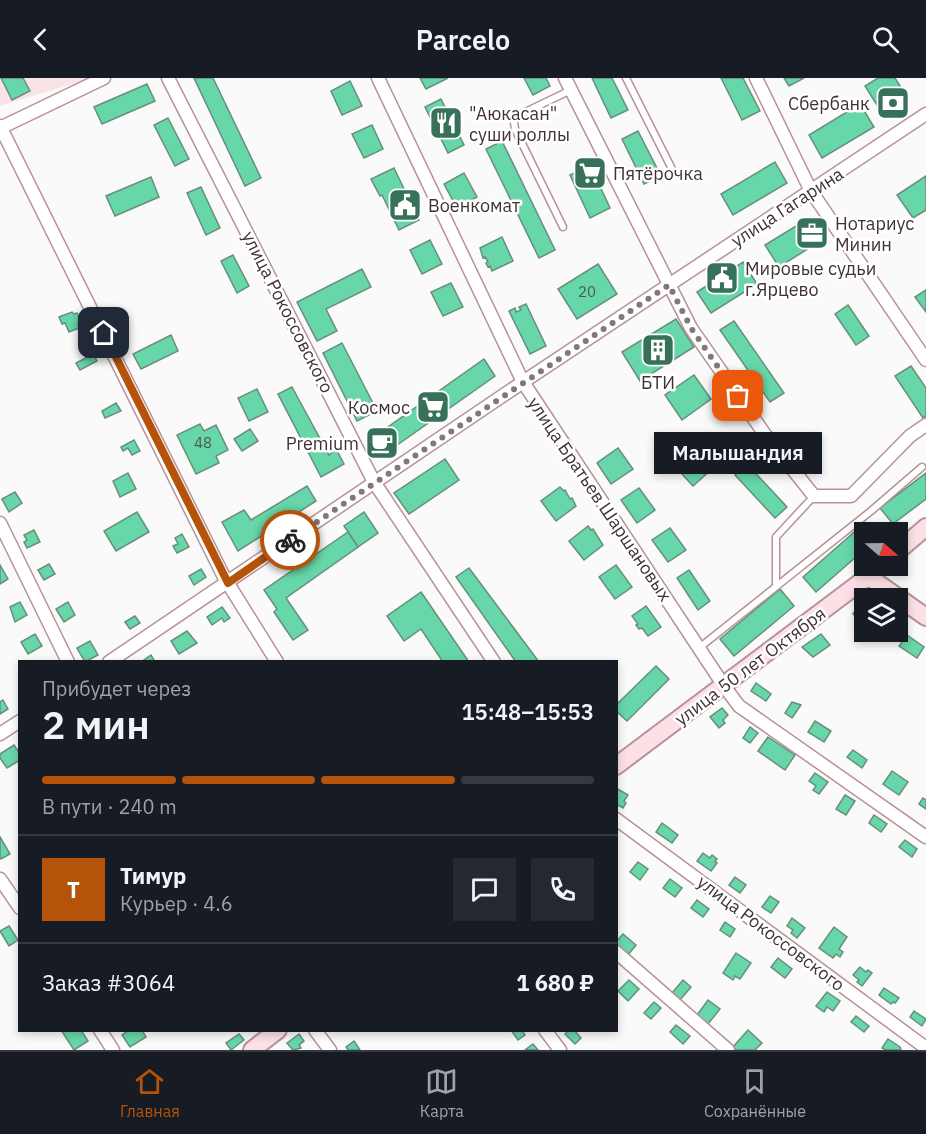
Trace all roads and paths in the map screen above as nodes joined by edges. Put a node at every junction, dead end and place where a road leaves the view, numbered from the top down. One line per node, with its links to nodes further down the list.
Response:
1 (104, 78): 8 (street)
2 (168, 78): 17 (street, улица Рокоссовского)
3 (378, 78): 14 (street, улица Братьев Шаршановых)
4 (626, 78): 9 (lane)
5 (756, 78): 10 (street)
6 (568, 84): 11 (lane); 12 (street)
7 (926, 114): 10 (street, улица Гагарина)
8 (0, 127): 23 (street)
9 (672, 169)
10 (811, 191): 12 (street, улица Гагарина); 13 (street)
11 (563, 227)
12 (669, 285): 14 (street, улица Гагарина); 18 (street)
13 (926, 360)
14 (523, 382): 17 (street, улица Гагарина); 26 (street, улица Братьев Шаршановых)
15 (926, 425): 18 (street)
16 (922, 467): 24 (lane)
17 (374, 482): 23 (street, улица Гагарина); 30 (street, улица Рокоссовского)
18 (814, 496): 24 (lane)
19 (0, 523): 27 (street)
20 (926, 527): 21 (street)
21 (908, 543)
22 (869, 577): 25 (street); 31 (street, улица 50 лет Октября)
23 (228, 583): 28 (street, улица Гагарина); 29 (street)
24 (776, 586): 26 (lane)
25 (926, 617)
26 (699, 648): 31 (street, улица Братьев Шаршановых)
27 (67, 660)
28 (112, 660)
29 (276, 660)
30 (493, 660)
31 (724, 686): 34 (street, улица 50 лет Октября); 36 (street, улица Братьев Шаршановых)
32 (18, 722): 33 (street)
33 (0, 734)
34 (618, 765)
35 (618, 820): 44 (street, улица Рокоссовского)
36 (926, 837)
37 (0, 879): 38 (street)
38 (18, 905)
39 (618, 954): 49 (street)
40 (101, 1032): 45 (street)
41 (275, 1032): 46 (street)
42 (316, 1032): 47 (street)
43 (546, 1032): 48 (street)
44 (926, 1048)
45 (113, 1050)
46 (252, 1050)
47 (330, 1050)
48 (560, 1050)
49 (728, 1050)

